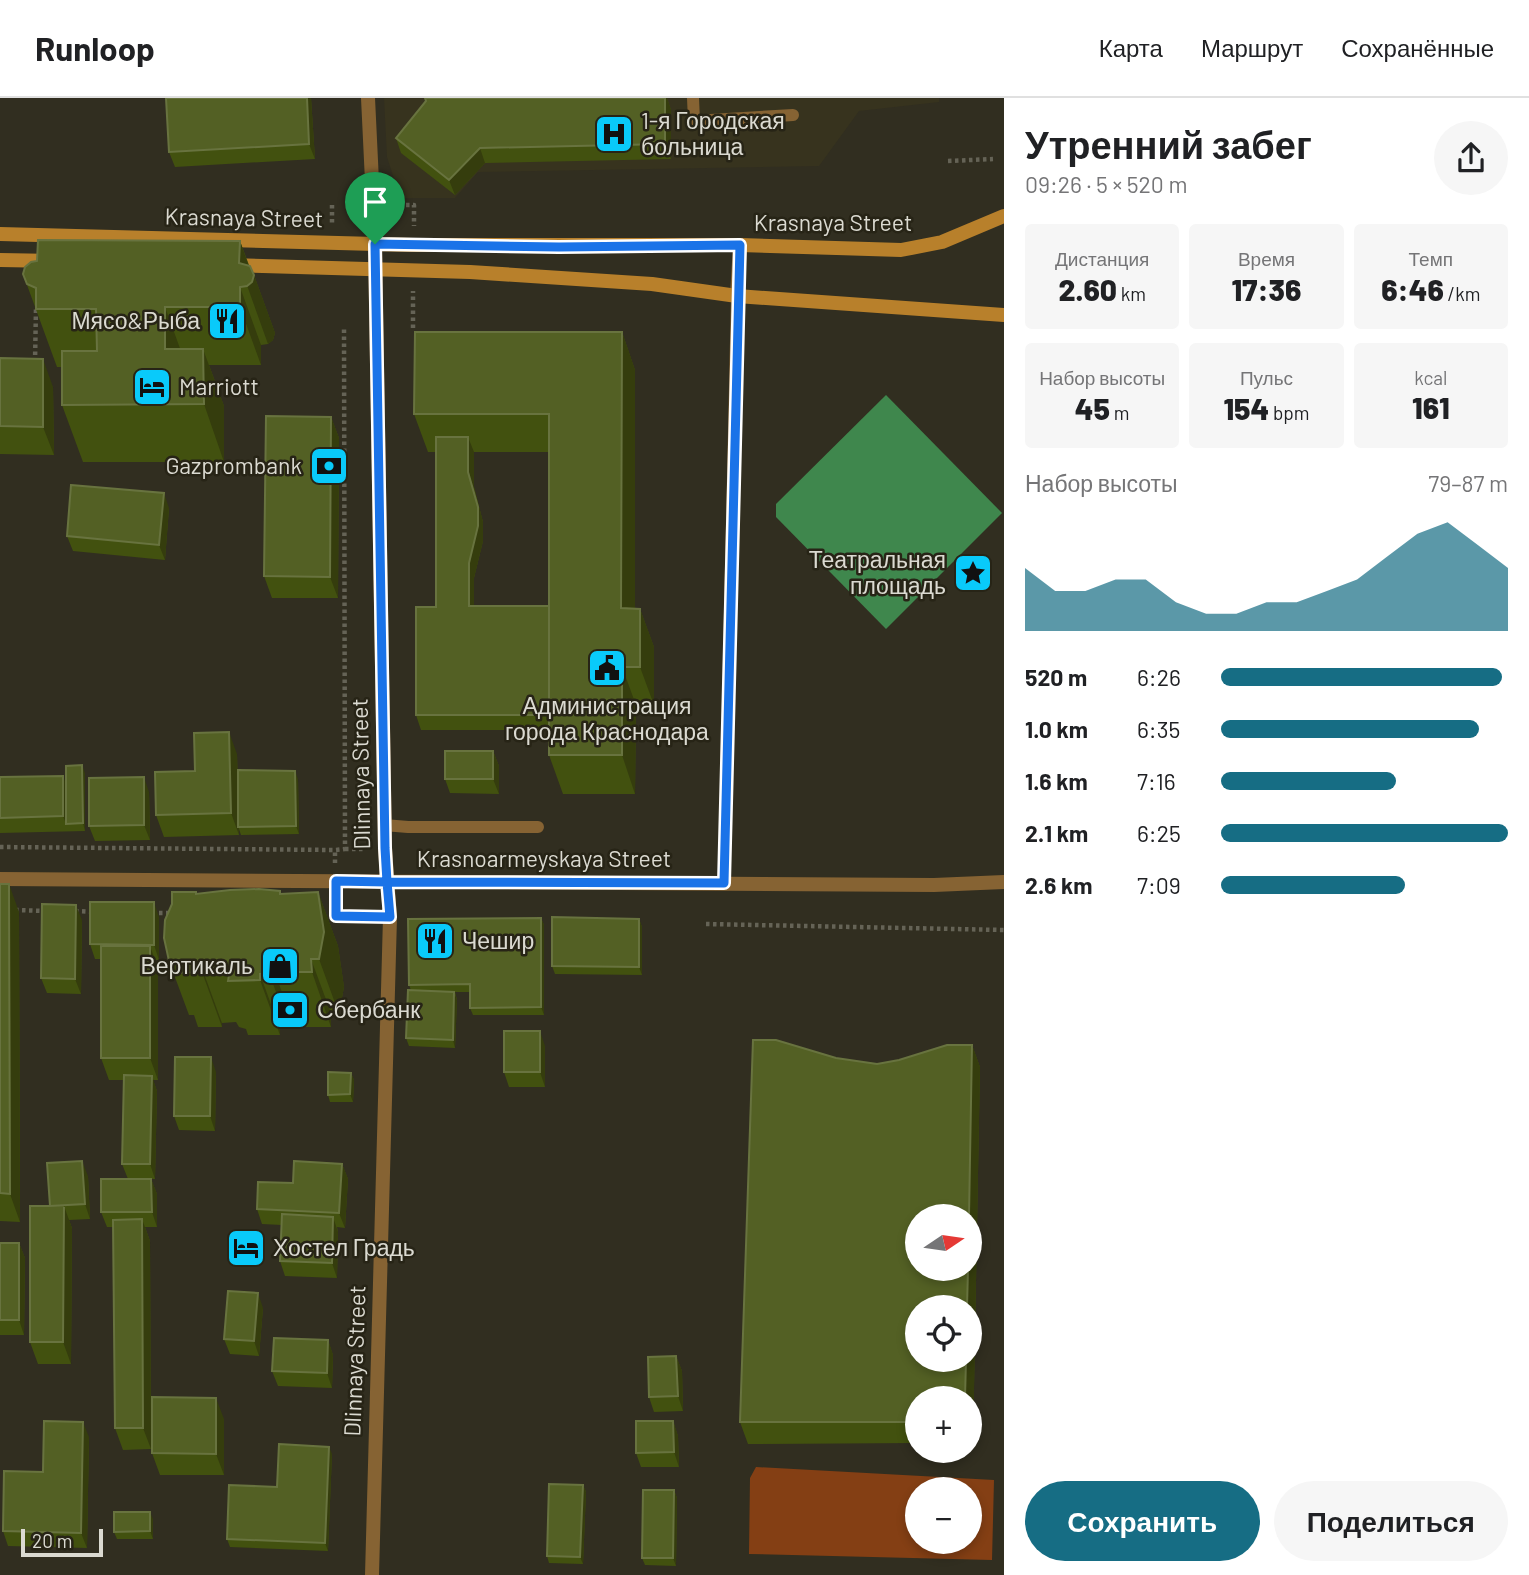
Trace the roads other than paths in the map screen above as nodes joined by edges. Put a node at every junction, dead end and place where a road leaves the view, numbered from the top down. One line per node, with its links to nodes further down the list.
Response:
1 (368, 98): 6 (street, Dlinnaya Street)
2 (693, 98): 3 (lane)
3 (793, 115)
4 (1004, 216): 7 (main road, Krasnaya Street)
5 (0, 234): 6 (main road, Krasnaya Street)
6 (375, 244): 7 (main road, Krasnaya Street); 11 (street, Dlinnaya Street)
7 (740, 245): 12 (street, Krasnaya Street)
8 (0, 260): 9 (main road)
9 (69, 261)
10 (208, 265): 11 (main road, Krasnaya Street)
11 (375, 269): 12 (main road, Krasnaya Street); 14 (street, Dlinnaya Street)
12 (737, 296): 13 (main road, Krasnaya Street); 19 (lane)
13 (1004, 314)
14 (384, 825): 15 (lane); 17 (street, Dlinnaya Street)
15 (538, 827)
16 (0, 879): 17 (street, Krasnoarmeyskaya Street)
17 (387, 882): 19 (street, Krasnoarmeyskaya Street); 20 (street, Dlinnaya Street)
18 (1004, 882): 19 (street, Krasnoarmeyskaya Street)
19 (724, 883)
20 (372, 1575)

